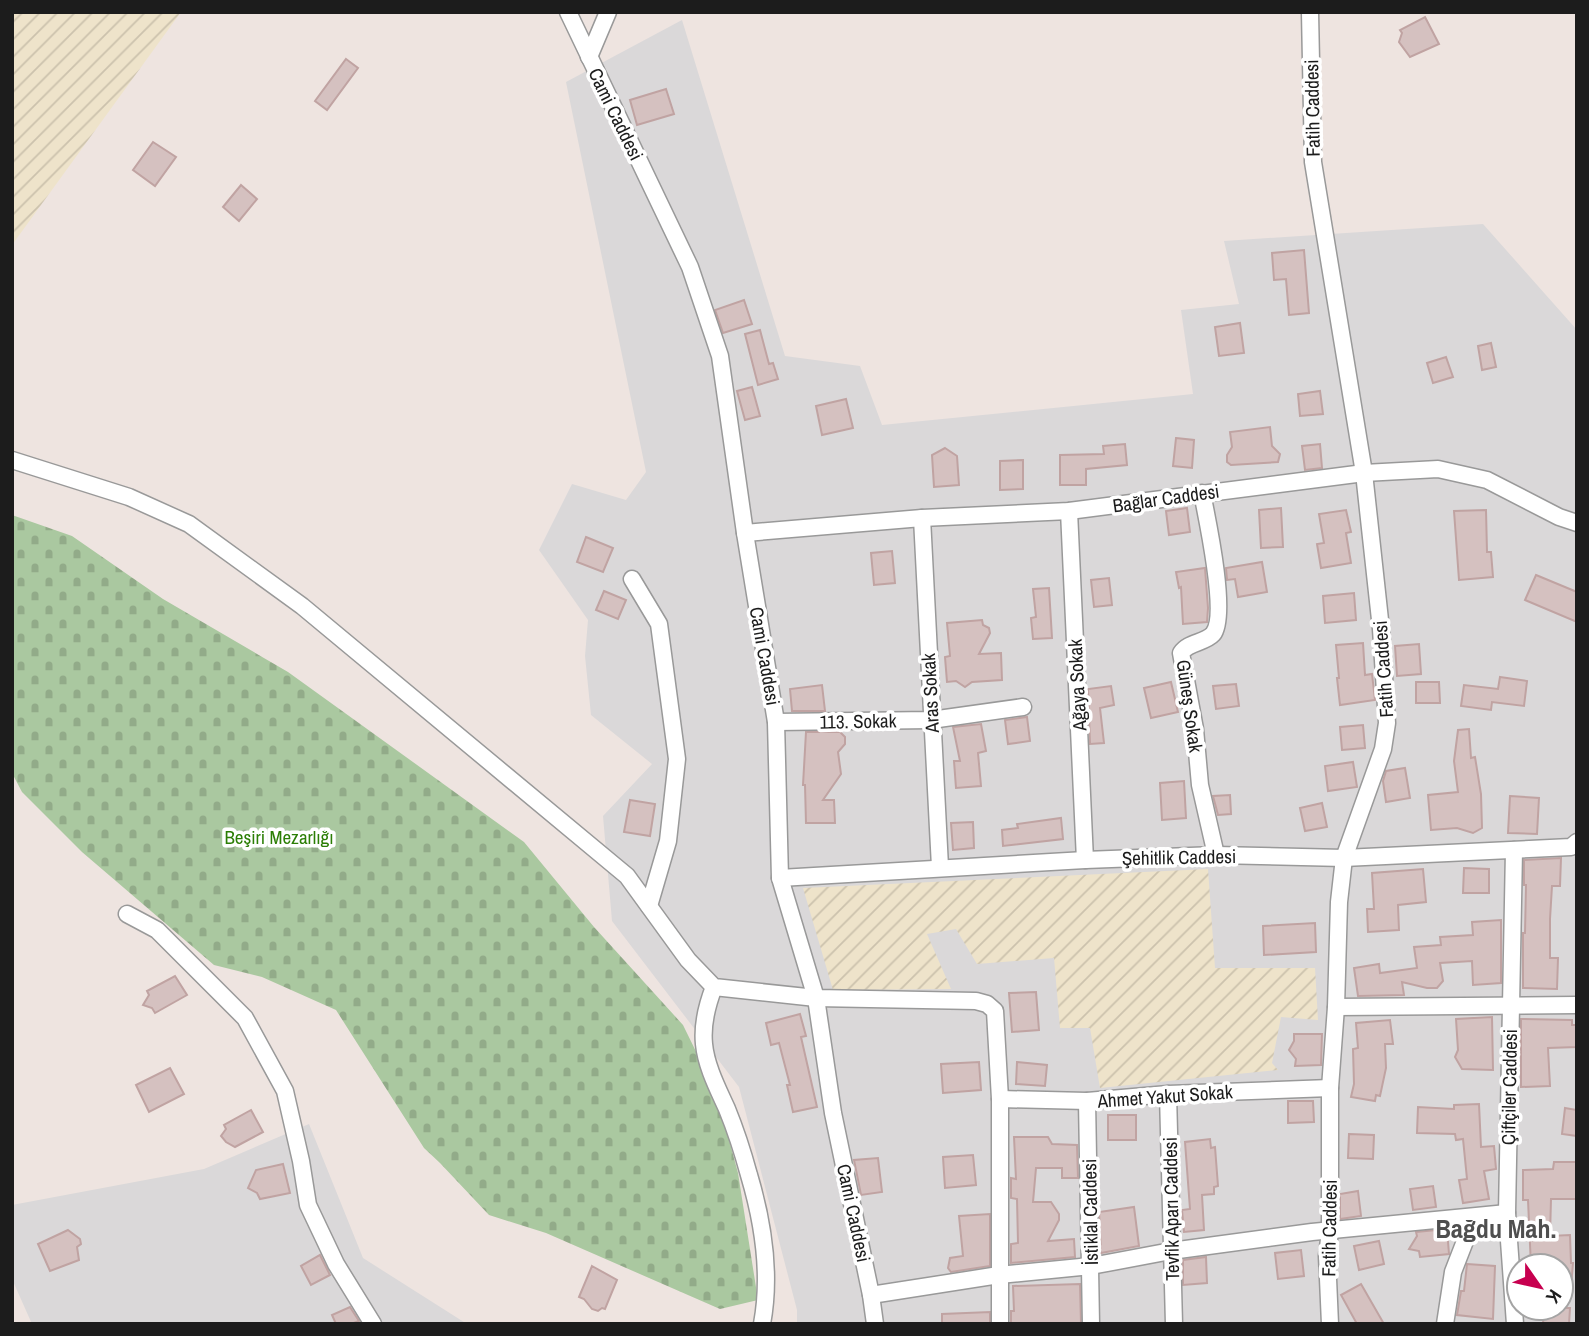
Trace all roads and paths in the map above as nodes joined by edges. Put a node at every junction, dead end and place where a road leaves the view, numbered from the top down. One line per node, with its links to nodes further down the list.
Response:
1 (568, 12): 4 (street, Cami Caddesi)
2 (608, 12): 4 (street)
3 (1310, 12): 6 (street, Fatih Caddesi)
4 (589, 57): 11 (street, Cami Caddesi)
5 (12, 460): 23 (street)
6 (1364, 473): 7 (street, Bağlar Caddesi); 10 (street, Bağlar Caddesi); 19 (street, Fatih Caddesi)
7 (1202, 493): 8 (street, Bağlar Caddesi); 18 (street, Güneş Sokak)
8 (1069, 511): 9 (street, Bağlar Caddesi); 20 (street, Ağaya Sokak)
9 (922, 518): 11 (street, Bağlar Caddesi); 14 (street, Aras Sokak)
10 (1577, 523)
11 (745, 533): 15 (street, Cami Caddesi)
12 (632, 579): 23 (street)
13 (1023, 707): 14 (street, 113. Sokak)
14 (931, 720): 15 (street, 113. Sokak); 21 (street, Aras Sokak)
15 (776, 722): 22 (street, Cami Caddesi)
16 (1577, 842): 17 (street, Şehitlik Caddesi)
17 (1514, 850): 19 (street, Şehitlik Caddesi); 27 (street, Çiftçiler Caddesi)
18 (1216, 855): 19 (street, Şehitlik Caddesi); 20 (street, Şehitlik Caddesi)
19 (1344, 858): 29 (street, Fatih Caddesi)
20 (1085, 860): 21 (street, Şehitlik Caddesi)
21 (940, 867): 22 (street, Şehitlik Caddesi)
22 (780, 878): 26 (street, Cami Caddesi)
23 (649, 906): 25 (street)
24 (127, 914): 41 (street)
25 (714, 987): 26 (street); 42 (street)
26 (816, 998): 32 (street); 40 (street, Cami Caddesi)
27 (1510, 1005): 28 (street); 29 (street); 34 (street, Çiftçiler Caddesi)
28 (1577, 1005)
29 (1336, 1007): 30 (street, Fatih Caddesi)
30 (1330, 1088): 31 (street, Ahmet Yakut Sokak); 36 (street, Fatih Caddesi)
31 (1168, 1094): 33 (street, Ahmet Yakut Sokak); 37 (street, Tevfik Aparı Caddesi)
32 (1000, 1099): 33 (street, Ahmet Yakut Sokak); 39 (street)
33 (1087, 1101): 38 (street, İstiklal Caddesi)
34 (1507, 1213): 35 (street); 49 (street, Çiftçiler Caddesi)
35 (1474, 1217): 36 (street); 48 (street)
36 (1329, 1231): 37 (street); 47 (street, Fatih Caddesi)
37 (1171, 1251): 38 (street); 46 (street, Tevfik Aparı Caddesi)
38 (1091, 1266): 39 (street); 45 (street, İstiklal Caddesi)
39 (999, 1275): 40 (street); 44 (street)
40 (871, 1295): 43 (street, Cami Caddesi)
41 (373, 1324)
42 (762, 1324)
43 (875, 1324)
44 (1000, 1324)
45 (1091, 1324)
46 (1174, 1324)
47 (1330, 1324)
48 (1445, 1324)
49 (1516, 1324)

